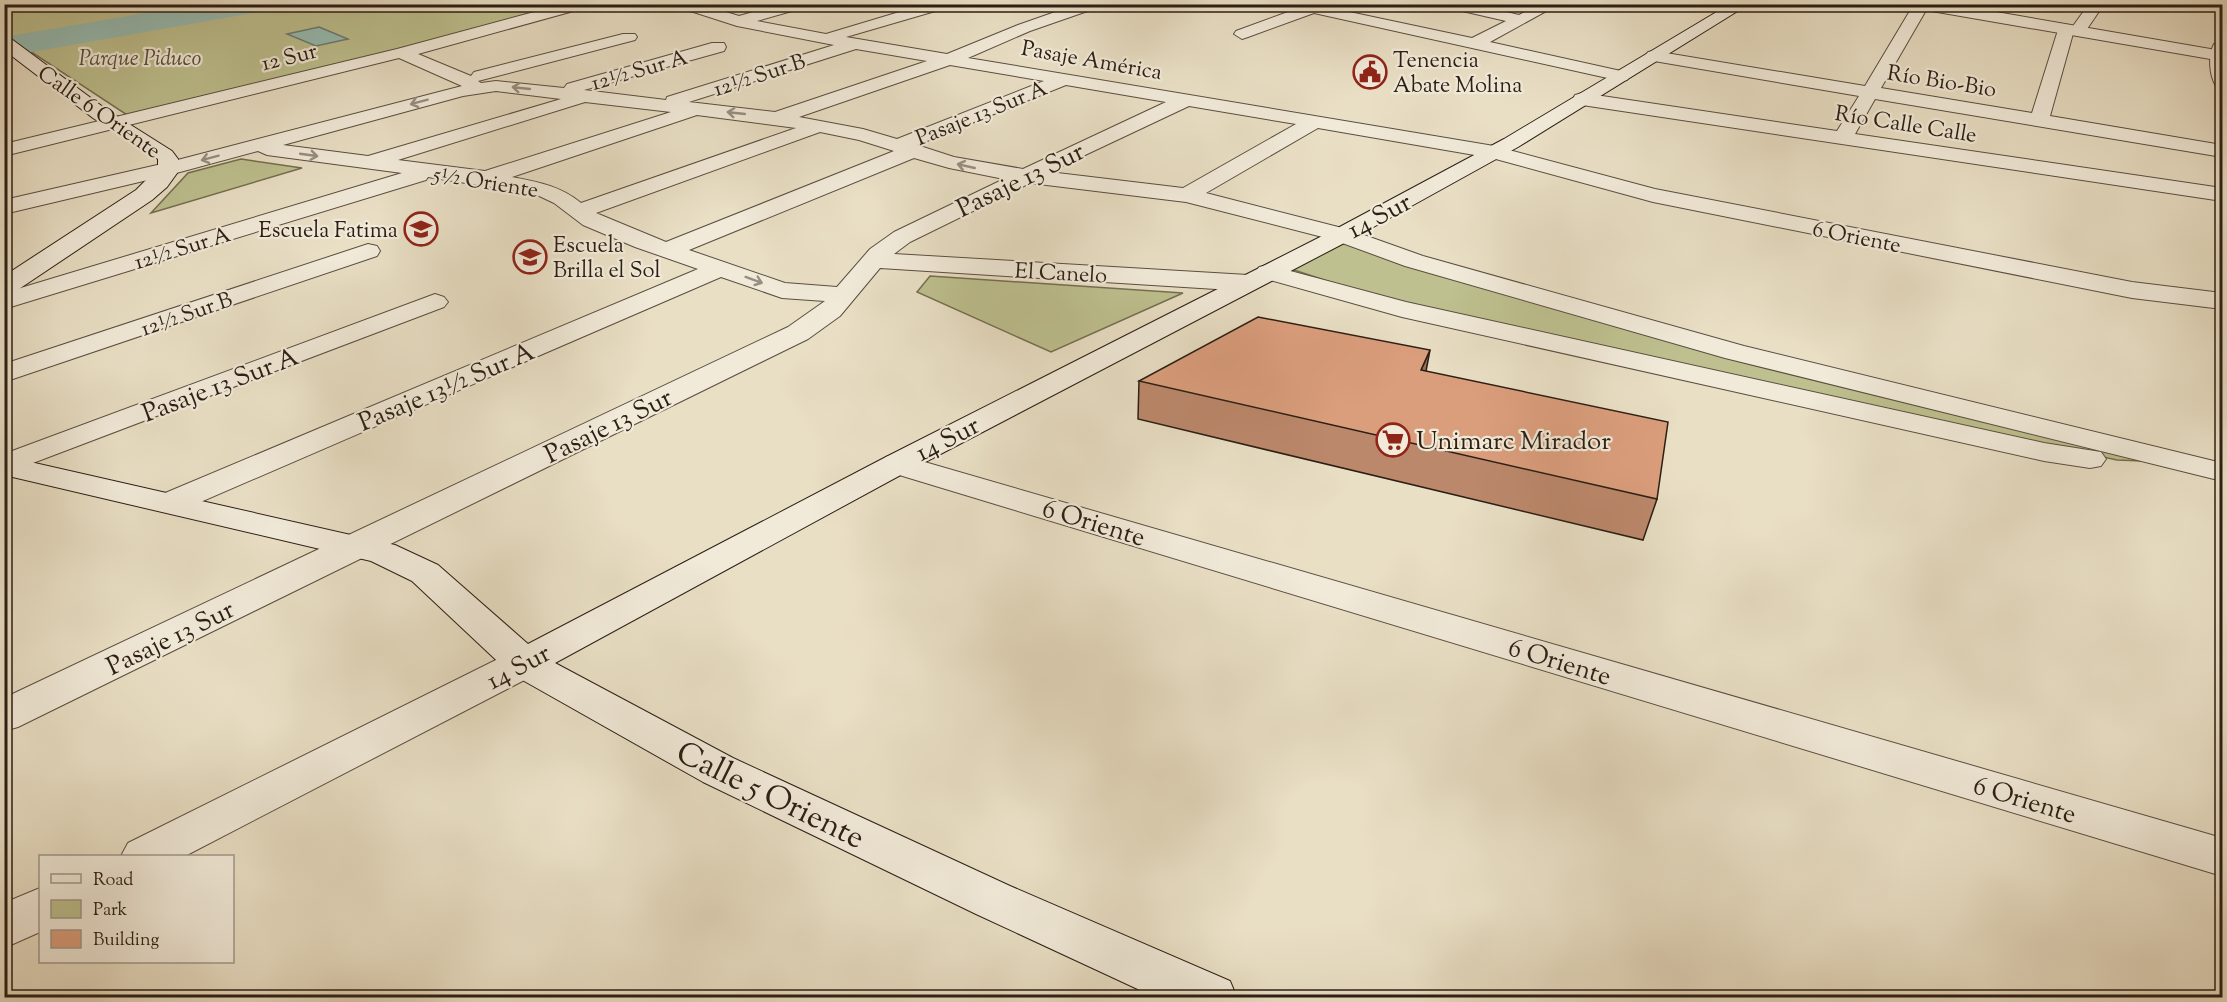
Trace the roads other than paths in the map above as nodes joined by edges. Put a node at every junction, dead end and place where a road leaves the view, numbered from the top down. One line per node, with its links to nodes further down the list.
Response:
1 (583, 4): 25 (street, 12 Sur)
2 (683, 4): 15 (street, Pasaje América)
3 (801, 4): 15 (street)
4 (944, 4): 19 (street)
5 (1094, 4): 27 (street)
6 (1293, 4): 13 (street)
7 (1450, 4): 14 (street)
8 (1552, 4): 14 (street)
9 (1952, 4): 16 (street)
10 (2097, 4): 16 (street)
11 (1738, 5): 26 (street, 14 Sur)
12 (1920, 5): 16 (street); 33 (street)
13 (1317, 6): 17 (street); 22 (street)
14 (1522, 20): 22 (street)
15 (737, 21): 19 (street, Pasaje América)
16 (2074, 28): 24 (street); 40 (street)
17 (1242, 34)
18 (629, 37): 31 (street)
19 (824, 38): 21 (street, Pasaje América)
20 (4, 42): 42 (street, Calle 6 Oriente)
21 (855, 43): 27 (street, Pasaje América); 37 (street, 12½ Sur B)
22 (1474, 44): 28 (street)
23 (718, 47): 32 (street, 12½ Sur A)
24 (2221, 52): 30 (street)
25 (400, 53): 31 (street); 42 (street, 12 Sur)
26 (1654, 56): 28 (street, 14 Sur); 33 (street, Río Bio-Bio)
27 (950, 59): 29 (street, Pasaje América); 39 (street)
28 (1621, 76): 35 (street, 14 Sur)
29 (1065, 79): 36 (street, Pasaje América); 46 (street, Pasaje 13 Sur A)
30 (2223, 82)
31 (471, 84): 32 (street, one-way to 31); 45 (street, one-way to 45)
32 (560, 92): 34 (street)
33 (1870, 92): 40 (street, Río Bio-Bio); 44 (street)
34 (590, 96): 37 (street); 50 (street)
35 (1582, 99): 44 (street, Río Calle Calle); 49 (street, 14 Sur)
36 (1186, 100): 41 (street, Pasaje América); 53 (street, Pasaje 13 Sur)
37 (663, 105): 38 (street)
38 (700, 109): 39 (street, one-way to 38); 54 (street)
39 (777, 118): 43 (street)
40 (2039, 121): 48 (street, Río Bio-Bio)
41 (1314, 122): 49 (street, Pasaje América); 55 (street)
42 (116, 123): 47 (street, 12 Sur); 51 (street, Calle 6 Oriente)
43 (821, 125): 46 (street); 58 (street)
44 (1843, 138): 56 (street, Río Calle Calle)
45 (250, 147): 50 (street, 5½ Oriente, one-way to 50); 51 (street, one-way to 51)
46 (905, 148): 53 (street, one-way to 46); 60 (street, Pasaje 13 Sur A)
47 (4, 150)
48 (2223, 151)
49 (1494, 152): 59 (street, 14 Sur); 68 (street, 6 Oriente)
50 (365, 163): 52 (street, 5½ Oriente)
51 (169, 169): 57 (street); 65 (street, Calle 6 Oriente)
52 (428, 171): 54 (street, 5½ Oriente); 67 (street, 12½ Sur A)
53 (1024, 176): 55 (street); 62 (street, Pasaje 13 Sur)
54 (486, 178): 58 (street, 5½ Oriente)
55 (1187, 195): 59 (street)
56 (2223, 195)
57 (4, 207)
58 (578, 212): 60 (street, 5½ Oriente)
59 (1342, 235): 64 (street, 14 Sur); 73 (street)
60 (667, 250): 63 (street, 5½ Oriente)
61 (368, 251): 70 (street, 12½ Sur B)
62 (873, 260): 64 (street, El Canelo); 66 (street, Pasaje 13 Sur)
63 (722, 268): 66 (street, 5½ Oriente, one-way to 66); 74 (street, Pasaje 13½ Sur A)
64 (1258, 278): 71 (street, 14 Sur); 73 (street, El Canelo)
65 (4, 288)
66 (845, 295): 75 (street, Pasaje 13 Sur)
67 (4, 301)
68 (2223, 301)
69 (435, 302): 72 (street, Pasaje 13 Sur A)
70 (4, 374)
71 (897, 464): 76 (street, 14 Sur); 79 (street, 6 Oriente)
72 (5, 465): 74 (street)
73 (2212, 469)
74 (170, 503): 75 (street)
75 (358, 546): 76 (street, Calle 5 Oriente); 77 (street, Pasaje 13 Sur)
76 (524, 663): 78 (street, 14 Sur); 82 (street, Calle 5 Oriente)
77 (4, 716)
78 (146, 855)
79 (2223, 857)
80 (39, 910): 81 (street)
81 (4, 927)
82 (1212, 998)

